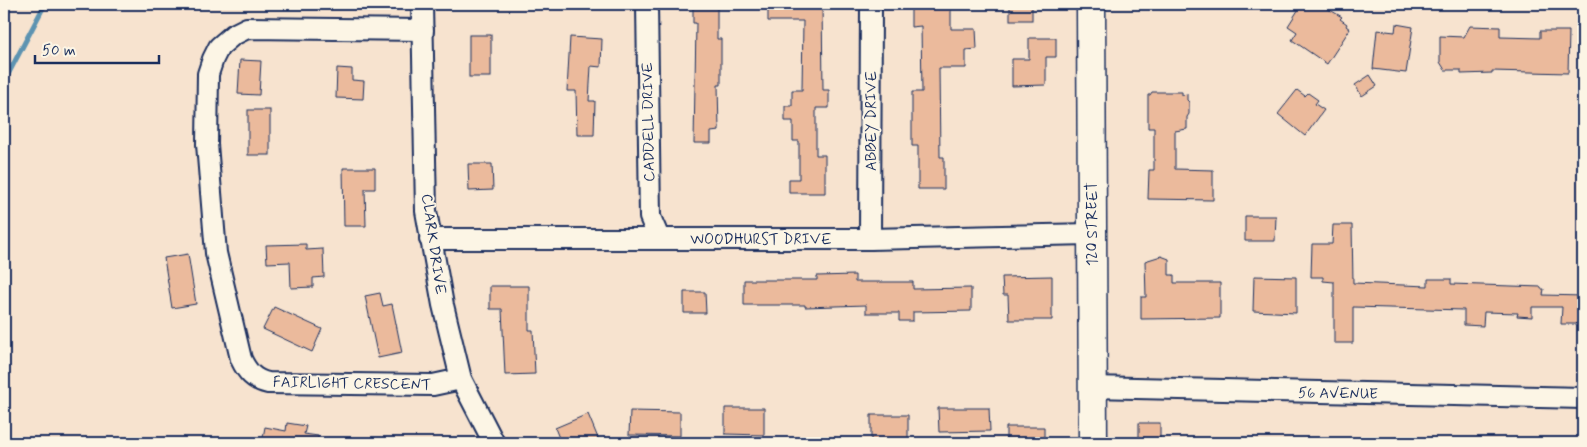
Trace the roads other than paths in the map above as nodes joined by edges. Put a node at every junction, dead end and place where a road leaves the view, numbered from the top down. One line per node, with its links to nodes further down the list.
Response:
1 (422, 4): 5 (street, CLARK DRIVE)
2 (647, 4): 7 (street, CADDELL DRIVE)
3 (871, 4): 8 (street, ABBEY DRIVE)
4 (1091, 4): 6 (street, 120 STREET)
5 (423, 30): 9 (street, CLARK DRIVE); 10 (street, FAIRLIGHT CRESCENT)
6 (1092, 234): 8 (street, WOODHURST DRIVE); 11 (street, 120 STREET)
7 (659, 238): 8 (street, WOODHURST DRIVE); 9 (street, WOODHURST DRIVE)
8 (870, 239)
9 (430, 240): 10 (street, CLARK DRIVE)
10 (460, 379): 13 (street, CLARK DRIVE)
11 (1092, 387): 12 (street, 56 AVENUE); 14 (street, 120 STREET)
12 (1583, 398)
13 (494, 443)
14 (1093, 443)

